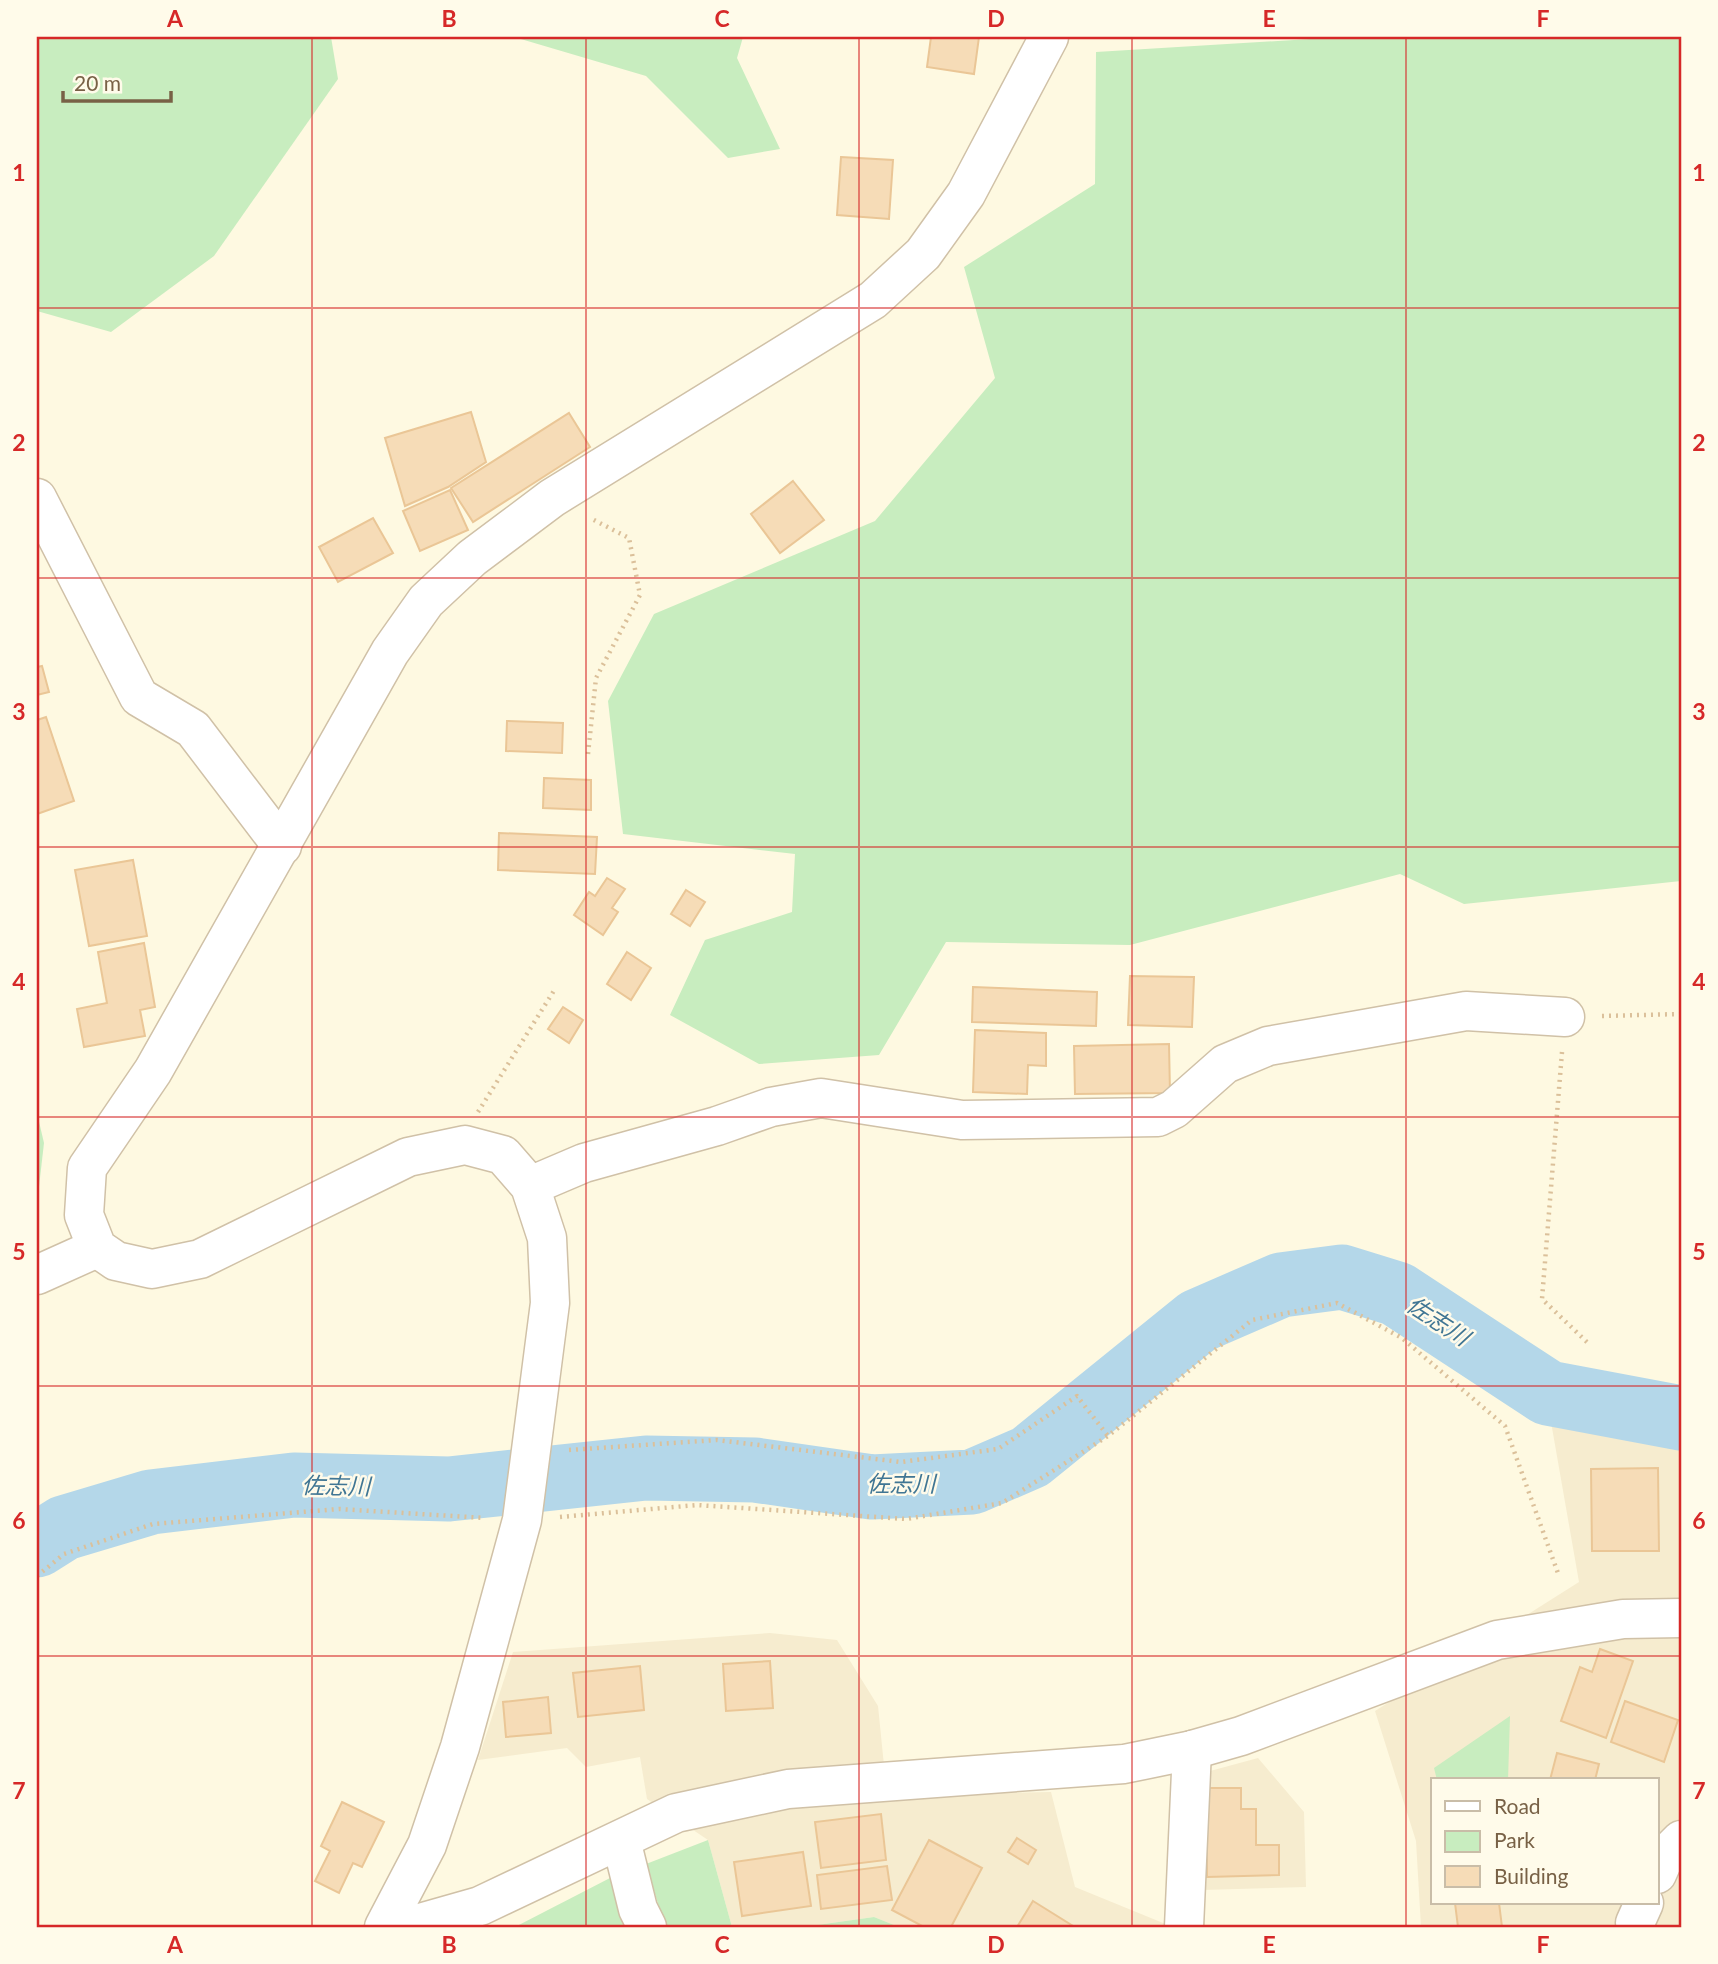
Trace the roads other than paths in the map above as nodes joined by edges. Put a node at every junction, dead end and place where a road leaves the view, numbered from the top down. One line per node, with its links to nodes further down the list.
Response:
1 (1049, 37): 3 (street)
2 (37, 498): 3 (street)
3 (282, 846): 6 (street)
4 (1565, 1017): 5 (street)
5 (530, 1186): 6 (street); 13 (street)
6 (97, 1248): 7 (street)
7 (37, 1275)
8 (1681, 1618): 9 (street)
9 (1192, 1751): 10 (street); 16 (street)
10 (621, 1840): 14 (street); 15 (street)
11 (1681, 1840): 12 (street)
12 (1658, 1872)
13 (384, 1927)
14 (406, 1927)
15 (647, 1927)
16 (1184, 1927)

